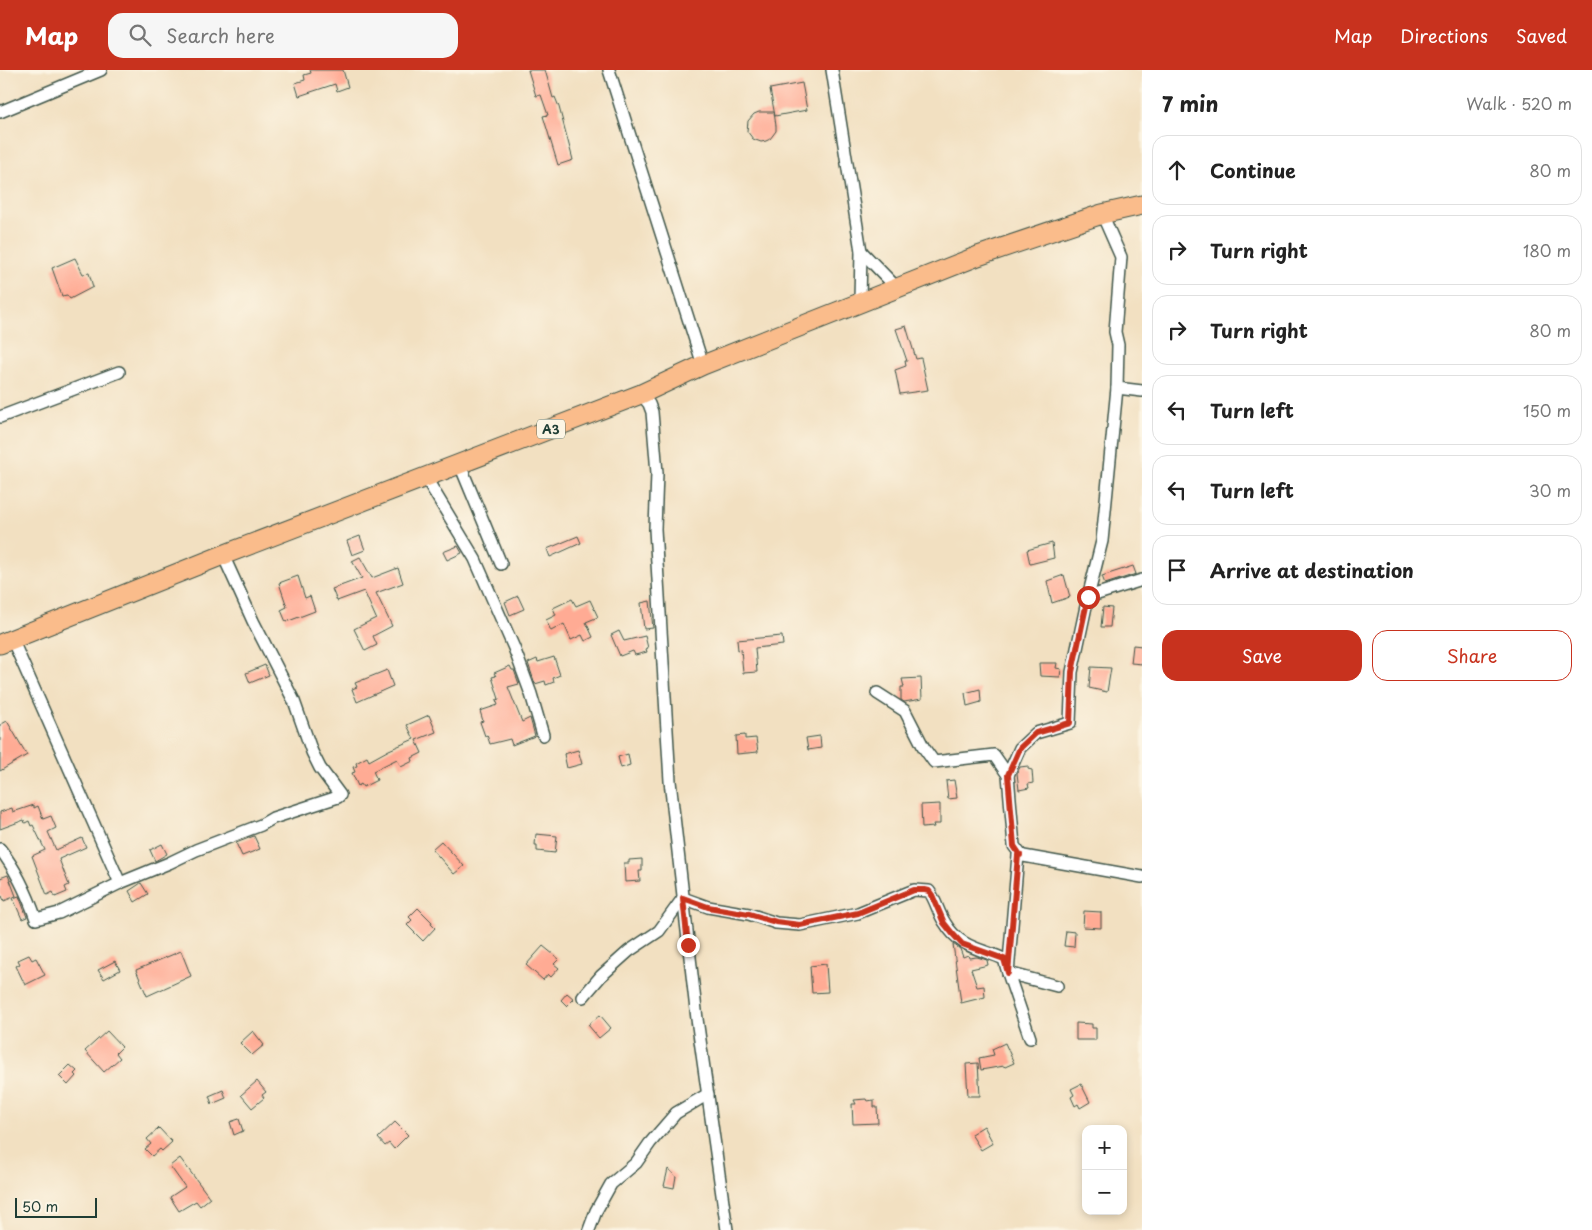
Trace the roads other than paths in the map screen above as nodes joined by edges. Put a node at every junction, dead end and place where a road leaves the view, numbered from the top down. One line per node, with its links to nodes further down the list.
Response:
1 (101, 70): 4 (street)
2 (610, 70): 10 (street)
3 (832, 70): 7 (street)
4 (0, 112)
5 (1142, 204): 6 (highway, A3)
6 (1102, 214): 8 (highway, A3); 12 (street)
7 (861, 251): 8 (street); 9 (street)
8 (896, 287): 9 (highway, A3)
9 (860, 301): 10 (highway, A3)
10 (702, 364): 14 (highway, A3)
11 (119, 372): 15 (street)
12 (1117, 388): 13 (street); 21 (street)
13 (1142, 391)
14 (641, 394): 16 (highway, A3); 30 (street)
15 (0, 417)
16 (460, 465): 17 (highway, A3); 19 (street)
17 (426, 478): 18 (highway, A3); 24 (street)
18 (223, 555): 22 (highway, A3); 29 (street)
19 (501, 564)
20 (1142, 580): 21 (street)
21 (1088, 597): 25 (street)
22 (6, 641): 29 (street)
23 (877, 693): 25 (street)
24 (543, 735)
25 (1008, 775): 27 (street)
26 (0, 849): 29 (street)
27 (1020, 855): 28 (street); 31 (street)
28 (1142, 877)
29 (120, 883)
30 (683, 898): 31 (street); 33 (street); 35 (street)
31 (1008, 973): 32 (street); 34 (street)
32 (1057, 986)
33 (583, 997)
34 (1030, 1038)
35 (708, 1094): 36 (street); 37 (street)
36 (589, 1230)
37 (727, 1230)

